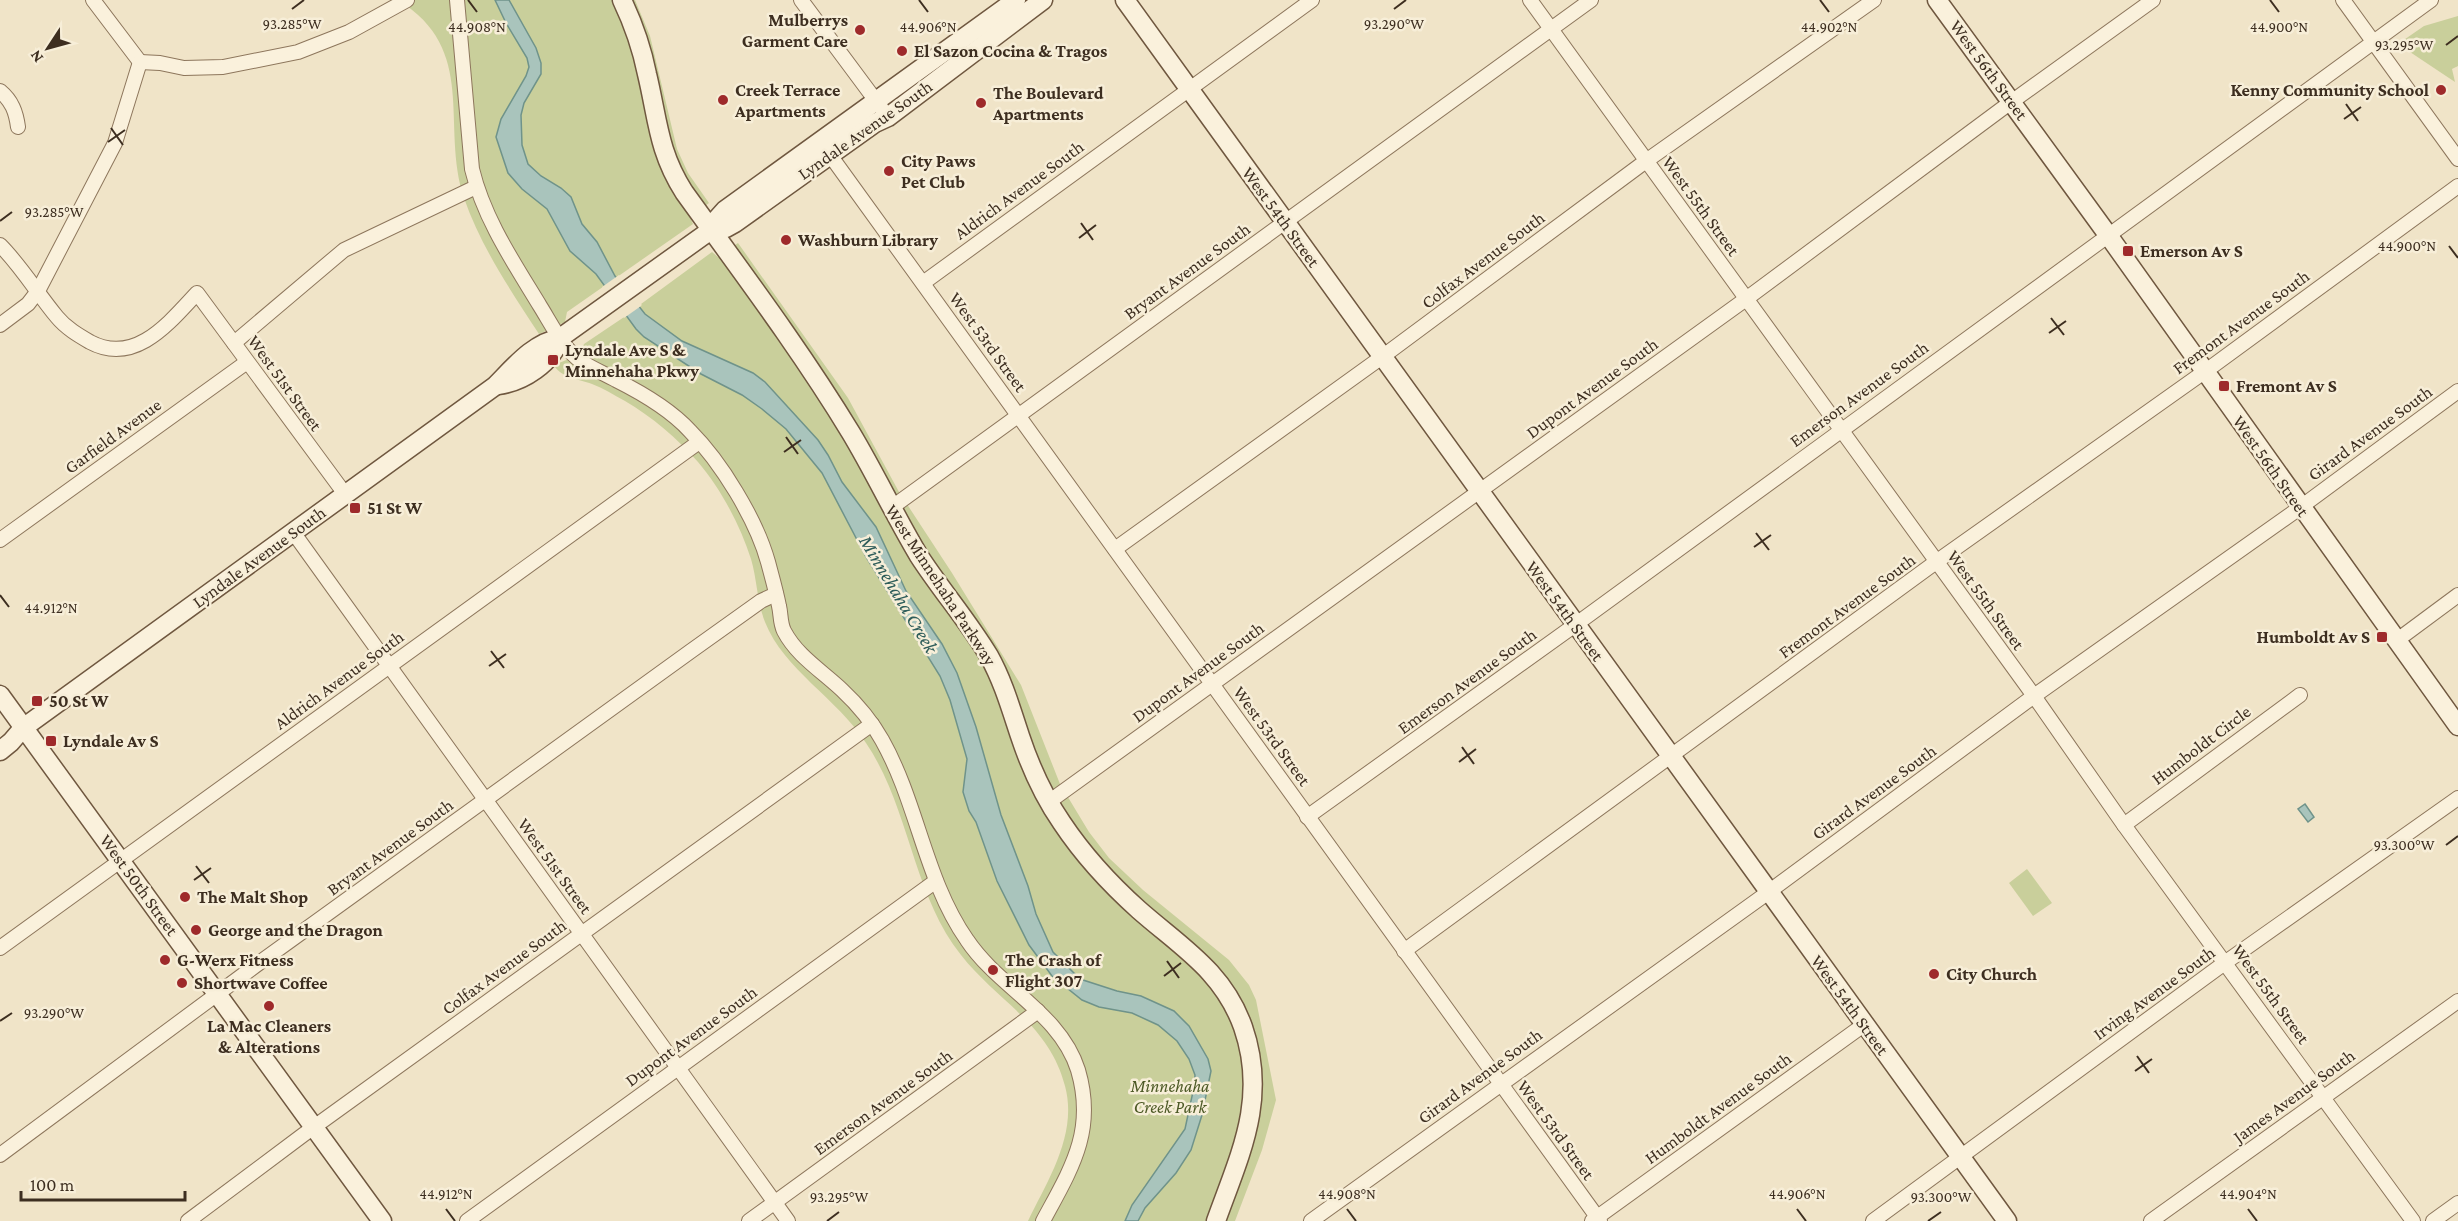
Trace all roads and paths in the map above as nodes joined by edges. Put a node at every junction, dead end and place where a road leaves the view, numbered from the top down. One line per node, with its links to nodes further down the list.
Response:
1 (93, 0): 19 (street)
2 (407, 0): 19 (street)
3 (456, 0): 30 (street)
4 (622, 0): 32 (street, West Minnehaha Parkway)
5 (801, 0): 22 (street)
6 (1016, 0): 22 (street, Lyndale Avenue South)
7 (1043, 0): 24 (street, Lyndale Avenue South)
8 (1125, 0): 20 (street, West 54th Street)
9 (1312, 0): 20 (street, Aldrich Avenue South)
10 (1530, 0): 17 (street, West 55th Street)
11 (1591, 0): 17 (street, Bryant Avenue South)
12 (1874, 0): 28 (street, Colfax Avenue South)
13 (1937, 0): 23 (street, West 56th Street)
14 (2153, 0): 23 (street, Dupont Avenue South)
15 (2343, 0): 18 (street)
16 (2431, 0): 18 (street, Emerson Avenue South)
17 (1551, 29): 28 (street, West 55th Street); 31 (street, Bryant Avenue South)
18 (2374, 42): 27 (street); 33 (street, Emerson Avenue South)
19 (140, 62): 36 (street)
20 (1189, 90): 31 (street, West 54th Street); 35 (street, Aldrich Avenue South)
21 (0, 91): 25 (street)
22 (876, 101): 24 (street); 32 (street, Lyndale Avenue South)
23 (2012, 102): 33 (street, West 56th Street); 37 (street, Dupont Avenue South)
24 (888, 117): 26 (street, Lyndale Avenue South)
25 (18, 127)
26 (830, 155): 32 (street, Lyndale Avenue South); 35 (street, West 53rd Street)
27 (2458, 159)
28 (1646, 161): 37 (street, West 55th Street); 41 (street, Colfax Avenue South)
29 (2458, 186): 43 (street, Fremont Avenue South)
30 (476, 187): 39 (street); 40 (street)
31 (1285, 223): 41 (street, West 54th Street); 45 (street, Bryant Avenue South)
32 (711, 231): 39 (street, Lyndale Avenue South); 51 (street, West Minnehaha Parkway)
33 (2108, 235): 43 (street, West 56th Street); 46 (street, Emerson Avenue South)
34 (0, 245): 36 (street)
35 (923, 283): 45 (street, West 53rd Street)
36 (38, 291): 38 (street); 40 (street, West 51st Street)
37 (1746, 299): 46 (street, West 55th Street); 48 (street, Dupont Avenue South)
38 (0, 325)
39 (560, 338): 47 (street); 49 (street, Lyndale Avenue South)
40 (234, 343): 42 (street, West 51st Street)
41 (1383, 357): 48 (street, West 54th Street); 54 (street, Colfax Avenue South)
42 (247, 362): 49 (street, West 51st Street); 53 (street, Garfield Avenue)
43 (2205, 371): 50 (street, West 56th Street); 55 (street, Fremont Avenue South)
44 (2458, 391): 50 (street, Girard Avenue South)
45 (1019, 415): 51 (street, Bryant Avenue South); 54 (street, West 53rd Street)
46 (1841, 430): 55 (street, West 55th Street); 58 (street, Emerson Avenue South)
47 (699, 442): 56 (street); 60 (street, Aldrich Avenue South)
48 (1479, 492): 58 (street, West 54th Street); 61 (street, Dupont Avenue South)
49 (345, 494): 52 (street, Lyndale Avenue South)
50 (2300, 507): 59 (street, West 56th Street); 64 (street, Girard Avenue South)
51 (891, 508): 73 (street, West Minnehaha Parkway)
52 (293, 532): 60 (street, West 51st Street); 67 (street, Lyndale Avenue South)
53 (0, 540)
54 (1114, 549): 61 (street, West 53rd Street)
55 (1936, 562): 64 (street, West 55th Street); 70 (street, Fremont Avenue South)
56 (776, 594): 65 (street); 72 (street, Bryant Avenue South)
57 (2458, 595): 59 (street)
58 (1575, 625): 70 (street, West 54th Street); 74 (street, Emerson Avenue South)
59 (2396, 641): 66 (street, West 56th Street)
60 (389, 666): 72 (street, West 51st Street); 76 (street, Aldrich Avenue South)
61 (1212, 684): 73 (street, Dupont Avenue South); 74 (street, West 53rd Street)
62 (2300, 695): 75 (street, Humboldt Circle)
63 (0, 696): 67 (street, West 50th Street)
64 (2034, 696): 75 (street, West 55th Street); 78 (street, Girard Avenue South)
65 (872, 724): 77 (street); 79 (street, Colfax Avenue South)
66 (2458, 726)
67 (23, 728): 68 (street, Lyndale Avenue South); 69 (street, Lyndale Avenue South); 76 (street, West 50th Street)
68 (0, 735)
69 (0, 751)
70 (1672, 757): 78 (street, West 54th Street); 81 (street, Fremont Avenue South)
71 (2458, 798): 82 (street, Irving Avenue South)
72 (486, 800): 79 (street, West 51st Street); 83 (street, Bryant Avenue South)
73 (1050, 801): 102 (street, West Minnehaha Parkway)
74 (1307, 817): 81 (street, West 53rd Street)
75 (2124, 825): 82 (street, West 55th Street)
76 (121, 859): 80 (street, Aldrich Avenue South); 83 (street, West 50th Street)
77 (936, 881): 85 (street); 87 (street, Dupont Avenue South)
78 (1768, 892): 86 (street, West 54th Street); 88 (street, Girard Avenue South)
79 (582, 933): 87 (street, West 51st Street); 90 (street, Colfax Avenue South)
80 (0, 948)
81 (1404, 951): 88 (street, West 53rd Street)
82 (2226, 962): 89 (street, West 55th Street); 92 (street, Irving Avenue South)
83 (219, 994): 90 (street, West 50th Street); 91 (street, Bryant Avenue South)
84 (2458, 1000): 89 (street, James Avenue South)
85 (1038, 1011): 93 (street, Emerson Avenue South); 101 (street)
86 (1865, 1024): 92 (street, West 54th Street); 95 (street, Humboldt Avenue South)
87 (678, 1067): 93 (street, West 51st Street); 98 (street, Dupont Avenue South)
88 (1501, 1084): 95 (street, West 53rd Street); 103 (street, Girard Avenue South)
89 (2324, 1097): 106 (street, James Avenue South); 107 (street, West 55th Street)
90 (315, 1126): 96 (street, Colfax Avenue South); 97 (street, West 50th Street)
91 (0, 1155)
92 (1961, 1158): 104 (street, Irving Avenue South); 105 (street, West 54th Street)
93 (775, 1202): 99 (street, Emerson Avenue South); 100 (street, West 51st Street)
94 (2458, 1203): 108 (street)
95 (1596, 1220)
96 (188, 1221)
97 (382, 1221)
98 (467, 1221)
99 (748, 1221)
100 (788, 1221)
101 (1043, 1221)
102 (1216, 1221)
103 (1311, 1221)
104 (1874, 1221)
105 (2007, 1221)
106 (2151, 1221)
107 (2413, 1221)
108 (2433, 1221)

